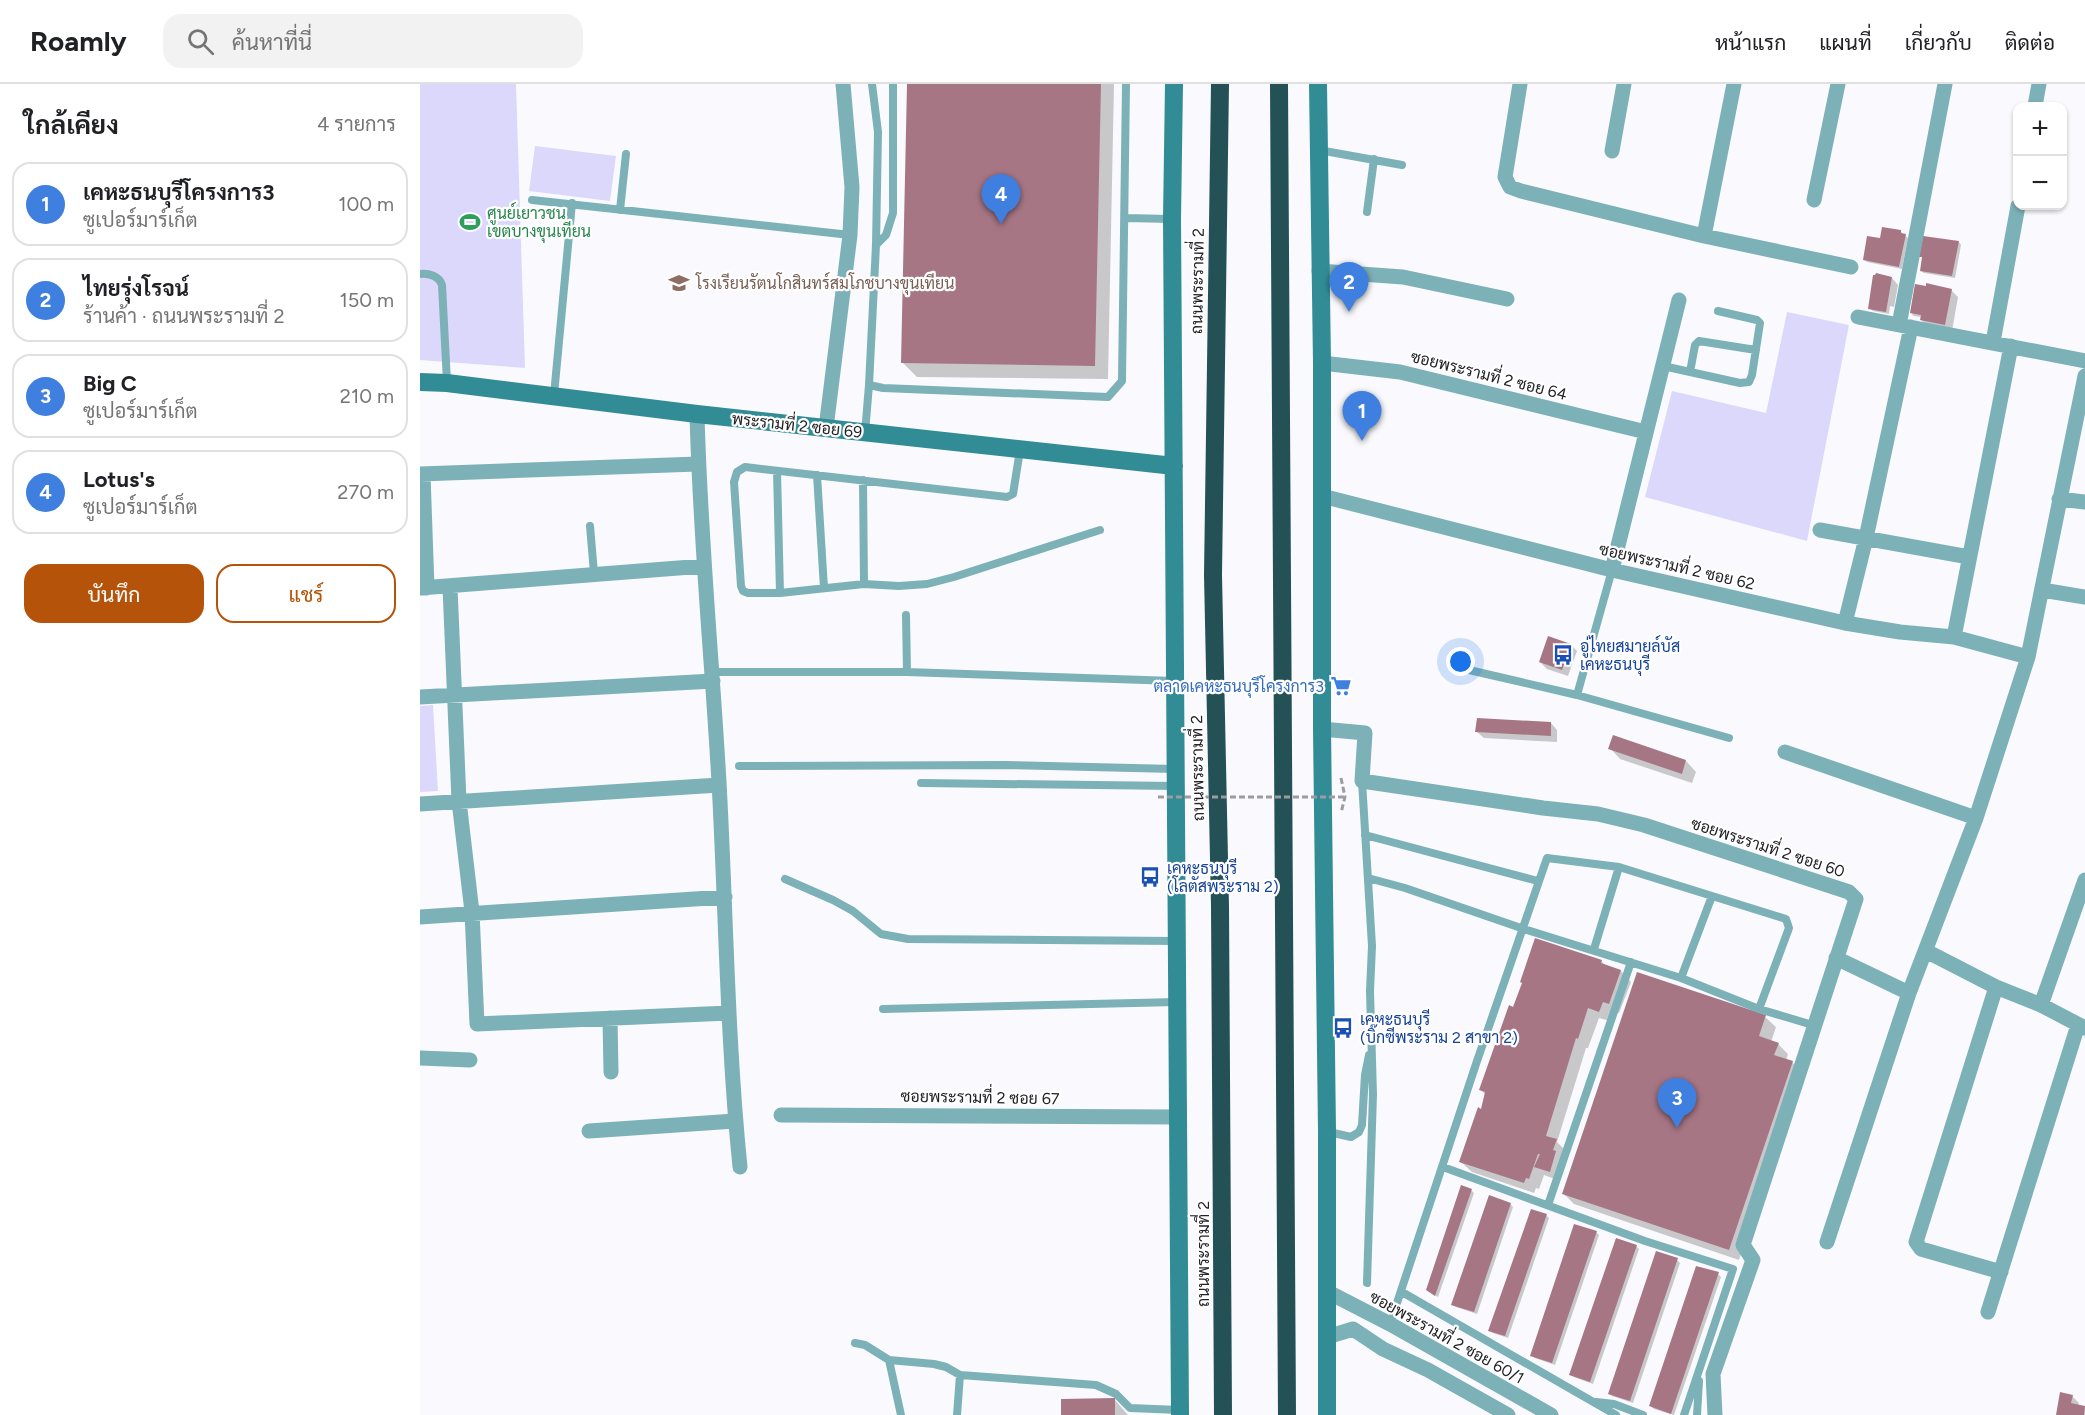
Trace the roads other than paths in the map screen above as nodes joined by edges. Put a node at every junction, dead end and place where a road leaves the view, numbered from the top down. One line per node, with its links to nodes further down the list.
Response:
1 (843, 84): 29 (street)
2 (872, 84): 31 (lane)
3 (893, 84): 31 (lane)
4 (1126, 84): 27 (lane)
5 (1174, 84): 28 (main road, ถนนพระรามที่ 2)
6 (1221, 84): 160 (highway, ถนนพระรามที่ 2)
7 (1278, 84): 161 (highway)
8 (1318, 84): 16 (main road)
9 (1520, 84): 30 (street)
10 (1624, 84): 17 (street)
11 (1734, 84): 30 (street)
12 (1838, 84): 22 (street)
13 (1945, 84): 39 (street)
14 (2039, 84): 15 (street)
15 (2036, 102)
16 (1319, 150): 19 (lane); 33 (main road)
17 (1612, 151)
18 (626, 154): 24 (lane)
19 (1374, 159): 20 (lane); 26 (lane)
20 (1402, 165)
21 (532, 200): 23 (lane)
22 (1814, 200)
23 (572, 203): 24 (lane); 51 (lane)
24 (620, 210): 29 (lane)
25 (2017, 210): 40 (street)
26 (1366, 212)
27 (1125, 218): 28 (lane); 50 (lane)
28 (1172, 219): 58 (main road, ถนนพระรามที่ 2)
29 (850, 235): 53 (street)
30 (1704, 236): 32 (street)
31 (876, 244): 50 (lane)
32 (1851, 267)
33 (1319, 271): 35 (street); 44 (main road)
34 (420, 274): 49 (lane)
35 (1507, 299)
36 (1679, 300): 45 (street)
37 (1718, 311): 42 (lane)
38 (1858, 317): 39 (street)
39 (1905, 326): 40 (street); 69 (street)
40 (1993, 342): 41 (street)
41 (2011, 346): 43 (street); 70 (street)
42 (1756, 350): 46 (lane); 46 (lane)
43 (2085, 361)
44 (1322, 363): 54 (street, ซอยพระรามที่ 2 ซอย 64); 63 (main road)
45 (1663, 366): 46 (lane); 54 (street)
46 (1690, 372)
47 (2085, 376): 64 (street)
48 (420, 382): 49 (main road, พระรามที่ 2 ซอย 69)
49 (447, 383): 51 (main road, พระรามที่ 2 ซอย 69)
50 (869, 385): 55 (lane)
51 (554, 395): 52 (main road, พระรามที่ 2 ซอย 69)
52 (697, 414): 53 (main road, พระรามที่ 2 ซอย 69); 57 (street)
53 (826, 428): 55 (main road, พระรามที่ 2 ซอย 69)
54 (1646, 432): 72 (street)
55 (865, 433): 56 (main road, พระรามที่ 2 ซอย 69)
56 (1020, 450): 58 (main road, พระรามที่ 2 ซอย 69); 62 (lane)
57 (698, 464): 60 (street); 71 (street)
58 (1174, 466): 88 (main road, ถนนพระรามที่ 2)
59 (777, 471): 61 (lane); 79 (lane); 79 (lane)
60 (421, 474): 76 (street)
61 (817, 475): 62 (lane); 77 (lane)
62 (863, 480): 74 (lane)
63 (1322, 496): 72 (street, ซอยพระรามที่ 2 ซอย 62); 92 (main road)
64 (2059, 499): 65 (street); 78 (street)
65 (2085, 502)
66 (590, 526): 73 (lane)
67 (1100, 530): 74 (lane)
68 (1820, 530): 69 (street)
69 (1866, 538): 70 (street); 82 (street)
70 (1969, 557): 83 (street)
71 (704, 566): 73 (street); 87 (street)
72 (1612, 570): 82 (street, ซอยพระรามที่ 2 ซอย 62); 89 (lane)
73 (594, 573): 75 (street)
74 (864, 584): 77 (lane)
75 (450, 587): 76 (street); 90 (street)
76 (424, 588)
77 (824, 588): 79 (lane)
78 (2042, 590): 80 (street); 84 (street)
79 (780, 593)
80 (2085, 597)
81 (906, 615): 86 (lane)
82 (1845, 623): 83 (street, ซอยพระรามที่ 2 ซอย 62)
83 (1954, 637): 84 (street, ซอยพระรามที่ 2 ซอย 62)
84 (2028, 657): 102 (street)
85 (1469, 670): 89 (lane)
86 (907, 672): 87 (lane); 88 (lane)
87 (712, 676): 90 (street); 99 (street)
88 (1175, 681): 96 (main road, ถนนพระรามที่ 2)
89 (1577, 695): 93 (lane)
90 (455, 696): 91 (street); 100 (street)
91 (420, 697)
92 (1322, 729): 97 (street); 138 (main road)
93 (1729, 738)
94 (1785, 752): 102 (street)
95 (739, 766): 96 (lane)
96 (1175, 777): 98 (lane); 114 (main road, ถนนพระรามที่ 2)
97 (1362, 781): 103 (lane); 117 (street, ซอยพระรามที่ 2 ซอย 60)
98 (921, 783)
99 (719, 785): 100 (street); 110 (street)
100 (459, 801): 101 (street); 111 (street)
101 (420, 804)
102 (1976, 818): 116 (street)
103 (1365, 835): 105 (lane); 108 (lane)
104 (1619, 867): 108 (lane); 109 (lane); 115 (lane)
105 (1368, 878): 113 (lane); 130 (lane)
106 (785, 879): 114 (lane)
107 (2085, 880): 123 (street)
108 (1538, 881): 113 (lane)
109 (1712, 896): 119 (lane); 125 (lane)
110 (725, 897): 111 (street); 126 (street)
111 (472, 912): 112 (street); 127 (street)
112 (420, 917)
113 (1524, 929): 115 (lane); 140 (lane)
114 (1178, 941): 122 (main road, ถนนพระรามที่ 2)
115 (1594, 950): 118 (lane)
116 (1926, 951): 120 (street); 121 (street)
117 (1836, 958): 121 (street); 128 (street, ซอยพระรามที่ 2 ซอย 60)
118 (1631, 962): 119 (lane); 141 (lane)
119 (1681, 978): 125 (lane)
120 (1996, 987): 123 (street); 143 (street)
121 (1909, 993): 142 (street)
122 (1178, 1002): 124 (lane); 135 (main road, ถนนพระรามที่ 2)
123 (2041, 1005): 129 (street)
124 (883, 1009)
125 (1759, 1009): 128 (lane)
126 (729, 1013): 127 (street); 136 (street)
127 (610, 1018): 133 (street)
128 (1816, 1026): 168 (street, ซอยพระรามที่ 2 ซอย 60)
129 (2082, 1027): 143 (street)
130 (1372, 1043): 138 (lane); 144 (lane)
131 (420, 1058): 132 (street)
132 (470, 1060)
133 (612, 1072)
134 (781, 1115): 135 (street, ซอยพระรามที่ 2 ซอย 67)
135 (1178, 1118): 156 (main road, ถนนพระรามที่ 2)
136 (735, 1120): 137 (street); 139 (street)
137 (589, 1131)
138 (1327, 1132): 145 (main road)
139 (740, 1167)
140 (1443, 1167): 141 (lane); 146 (lane)
141 (1548, 1205): 152 (lane)
142 (1827, 1242)
143 (2001, 1272): 147 (street)
144 (1367, 1283)
145 (1326, 1291): 148 (street, ซอยพระรามที่ 2 ซอย 60/1); 149 (main road)
146 (1402, 1292): 148 (lane); 154 (lane)
147 (1988, 1312)
148 (1390, 1324): 164 (street, ซอยพระรามที่ 2 ซอย 60/1)
149 (1327, 1337): 162 (main road); 163 (street)
150 (855, 1343): 151 (lane)
151 (889, 1360): 153 (lane); 158 (lane)
152 (1700, 1370): 157 (lane); 167 (lane)
153 (960, 1375): 155 (lane); 159 (lane)
154 (1590, 1401): 165 (lane); 166 (lane)
155 (1129, 1412): 156 (lane)
156 (1180, 1412)
157 (1683, 1414)
158 (901, 1415)
159 (957, 1415)
160 (1223, 1415)
161 (1287, 1415)
162 (1327, 1415)
163 (1509, 1415)
164 (1551, 1415)
165 (1616, 1415)
166 (1643, 1415)
167 (1697, 1415)
168 (1715, 1415)

